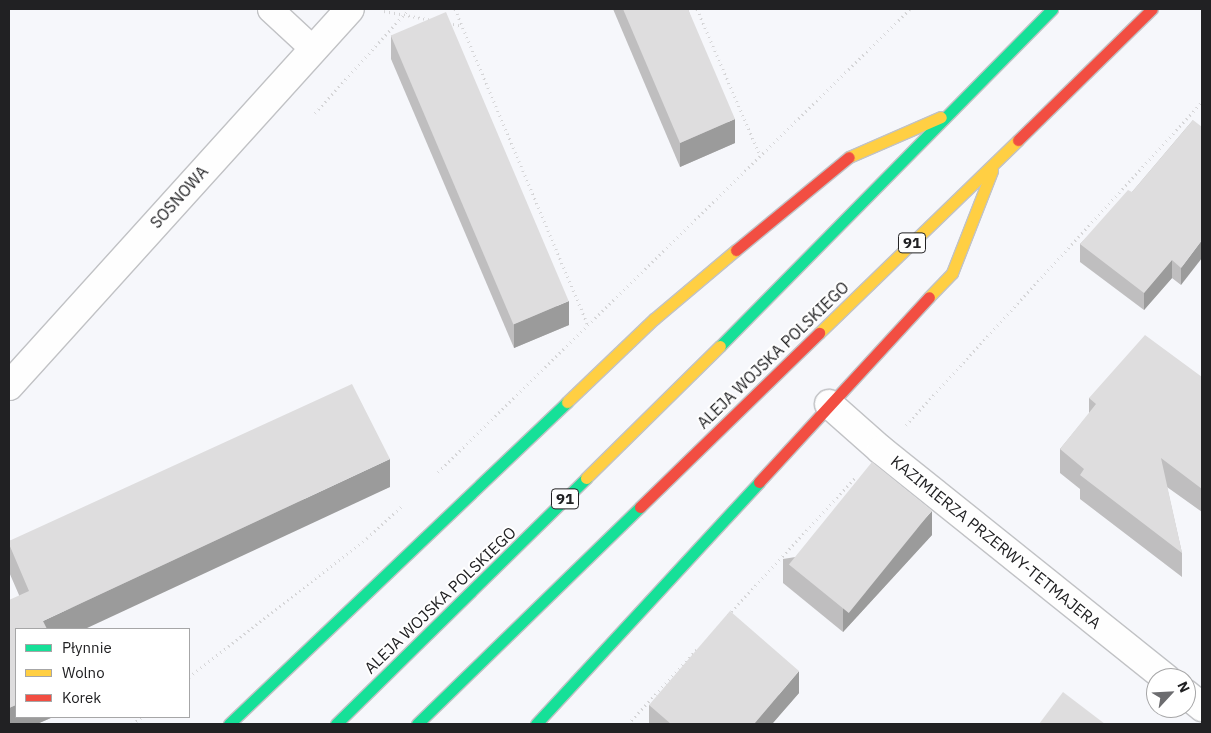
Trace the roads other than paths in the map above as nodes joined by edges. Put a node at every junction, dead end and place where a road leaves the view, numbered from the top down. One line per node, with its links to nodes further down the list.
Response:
1 (270, 9): 5 (lane)
2 (350, 9): 5 (street, SOSNOWA)
3 (1052, 9): 6 (main road, ALEJA WOJSKA POLSKIEGO / 91)
4 (1152, 9): 7 (main road, ALEJA WOJSKA POLSKIEGO / 91)
5 (314, 48): 8 (street, SOSNOWA)
6 (951, 113): 11 (main road); 12 (main road, ALEJA WOJSKA POLSKIEGO / 91)
7 (996, 161): 9 (main road); 13 (main road, ALEJA WOJSKA POLSKIEGO / 91)
8 (9, 386)
9 (829, 404): 10 (street, KAZIMIERZA PRZERWY-TETMAJERA); 14 (main road)
10 (1154, 668)
11 (228, 724)
12 (336, 724)
13 (417, 724)
14 (536, 724)

